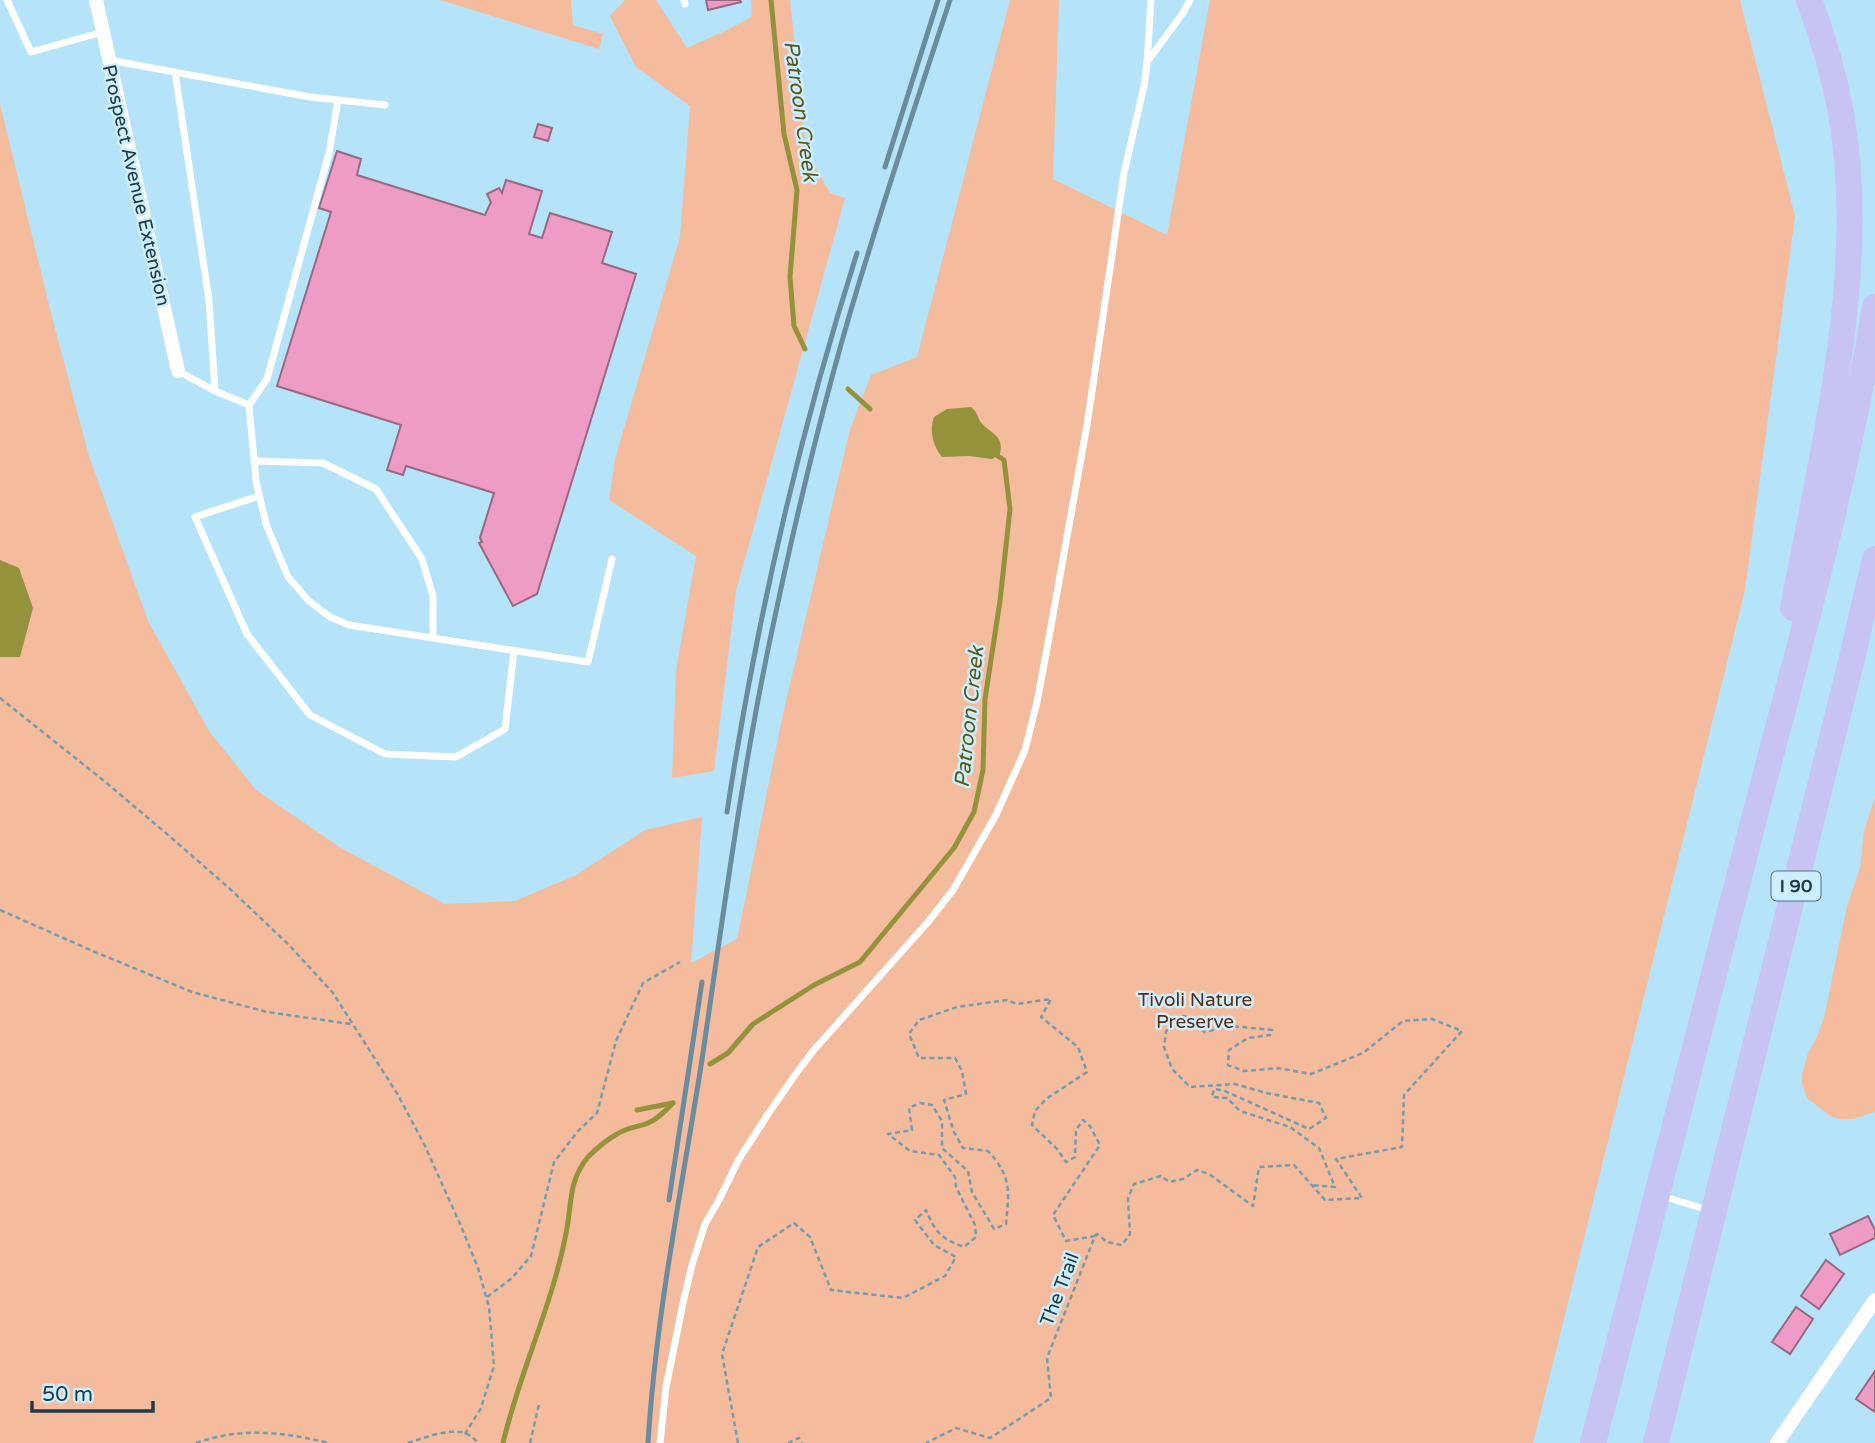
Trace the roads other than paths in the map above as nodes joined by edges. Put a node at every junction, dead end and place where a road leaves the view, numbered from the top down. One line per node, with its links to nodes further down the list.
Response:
1 (7, 0): 6 (lane)
2 (96, 0): 6 (street, Prospect Avenue Extension)
3 (1151, 0): 8 (lane)
4 (1190, 0): 8 (lane)
5 (1809, 0): 22 (highway)
6 (103, 32): 7 (street, Prospect Avenue Extension)
7 (109, 59): 9 (lane); 13 (street, Prospect Avenue Extension)
8 (1147, 63): 26 (lane)
9 (175, 72): 10 (lane); 14 (lane)
10 (338, 100): 11 (lane); 15 (lane)
11 (385, 106)
12 (1875, 307): 22 (highway)
13 (178, 371): 14 (lane)
14 (215, 391): 15 (lane)
15 (249, 405): 16 (lane)
16 (254, 461): 17 (lane); 20 (lane)
17 (259, 496): 20 (lane); 21 (lane)
18 (612, 559): 21 (lane)
19 (1875, 559): 24 (highway, I 90)
20 (433, 638): 21 (lane)
21 (514, 651)
22 (1756, 812): 23 (highway)
23 (1657, 1195): 24 (lane); 27 (highway)
24 (1715, 1212): 28 (highway, I 90)
25 (1875, 1300): 29 (street)
26 (660, 1443)
27 (1594, 1443)
28 (1656, 1443)
29 (1777, 1443)

